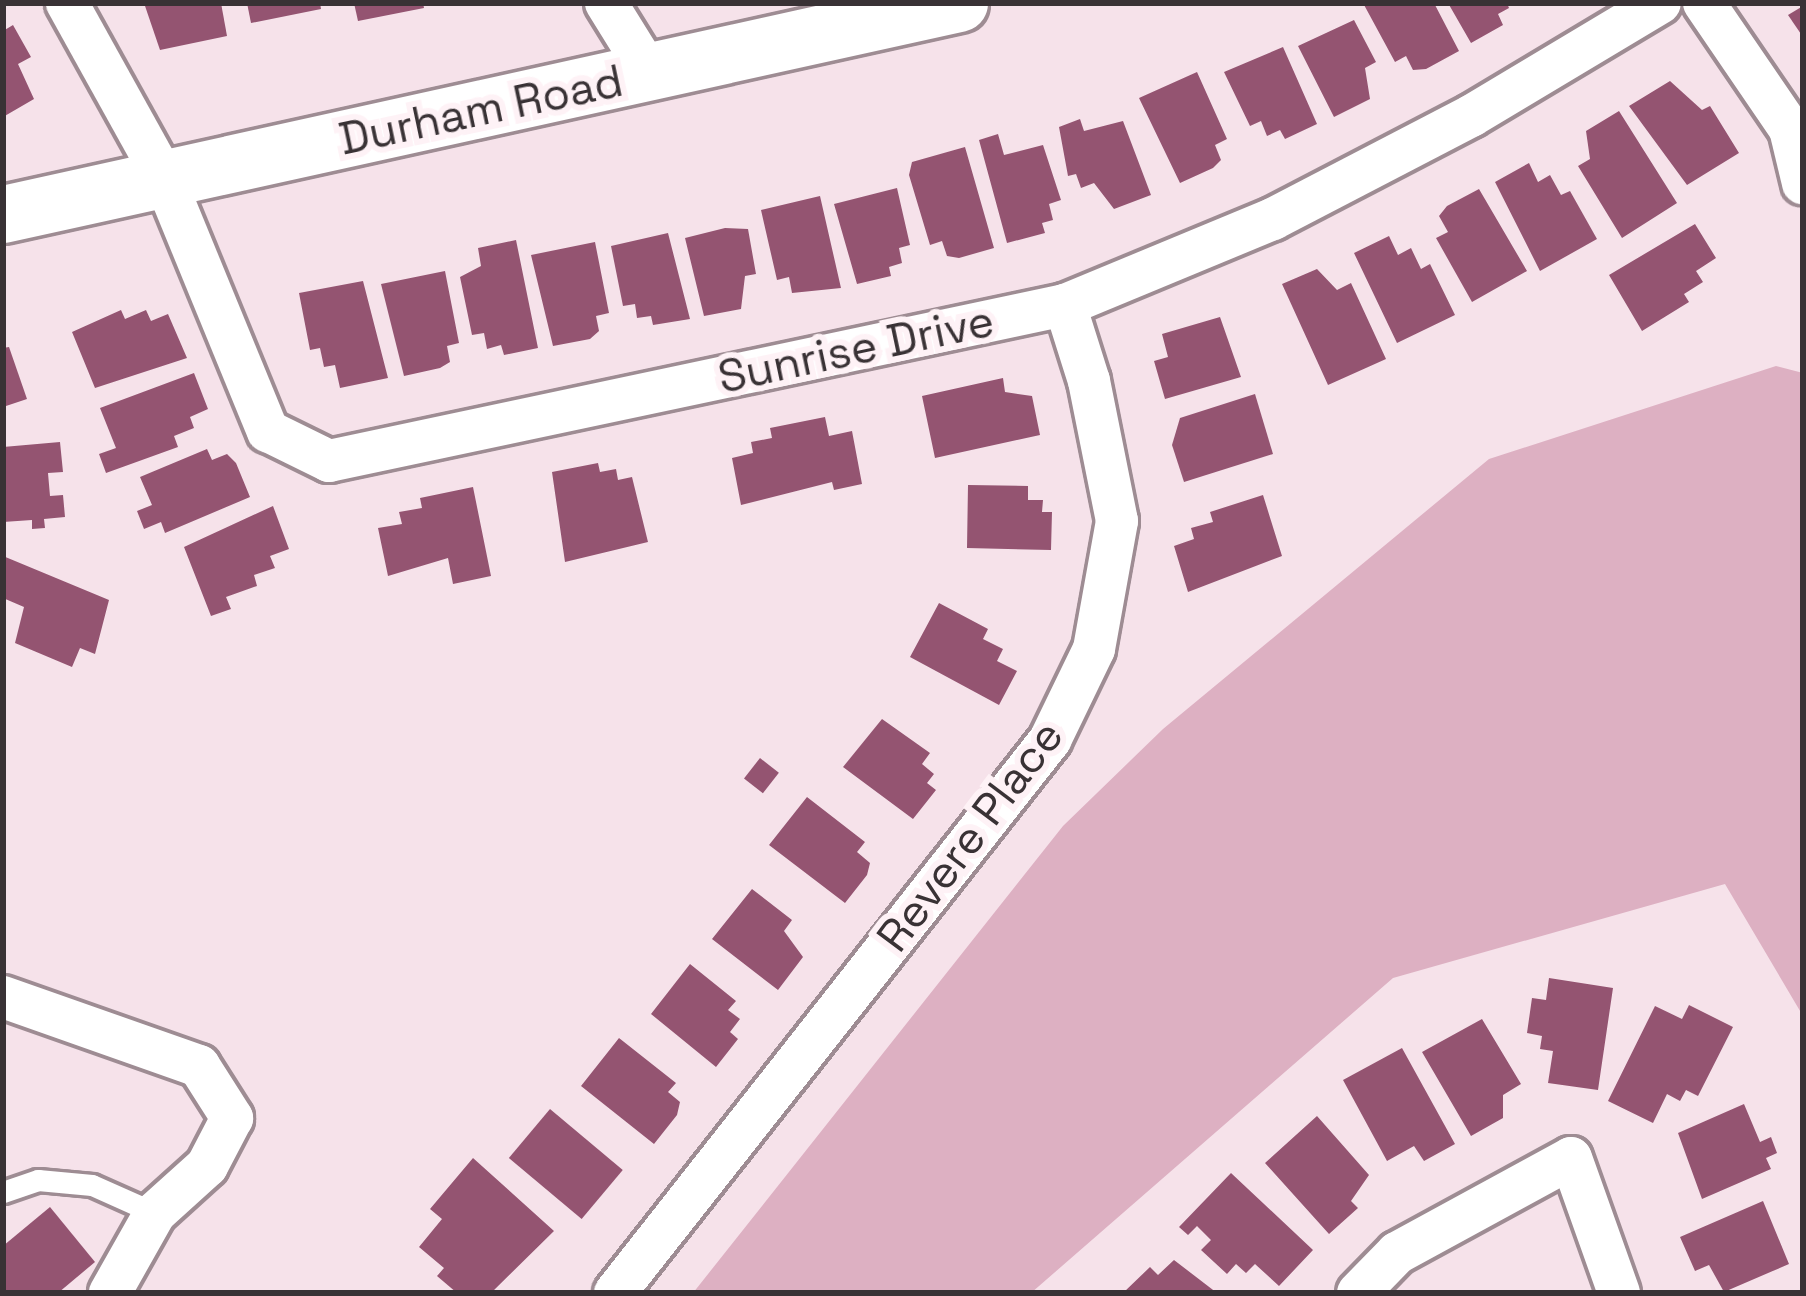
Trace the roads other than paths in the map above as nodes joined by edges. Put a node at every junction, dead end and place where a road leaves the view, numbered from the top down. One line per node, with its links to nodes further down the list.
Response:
1 (67, 3): 7 (street, Sunrise Drive)
2 (606, 3): 6 (street)
3 (958, 3): 6 (main road, Durham Road)
4 (1660, 3): 10 (street, Sunrise Drive)
5 (1704, 3): 8 (street)
6 (650, 74): 7 (main road, Durham Road)
7 (164, 178): 9 (main road, Durham Road); 10 (street, Sunrise Drive)
8 (1803, 183)
9 (3, 214)
10 (1064, 305): 15 (street, Revere Place)
11 (3, 997): 13 (street)
12 (3, 1192): 13 (lane)
13 (155, 1213): 14 (street)
14 (110, 1293)
15 (615, 1293)
16 (1358, 1293): 17 (street)
17 (1618, 1293)

